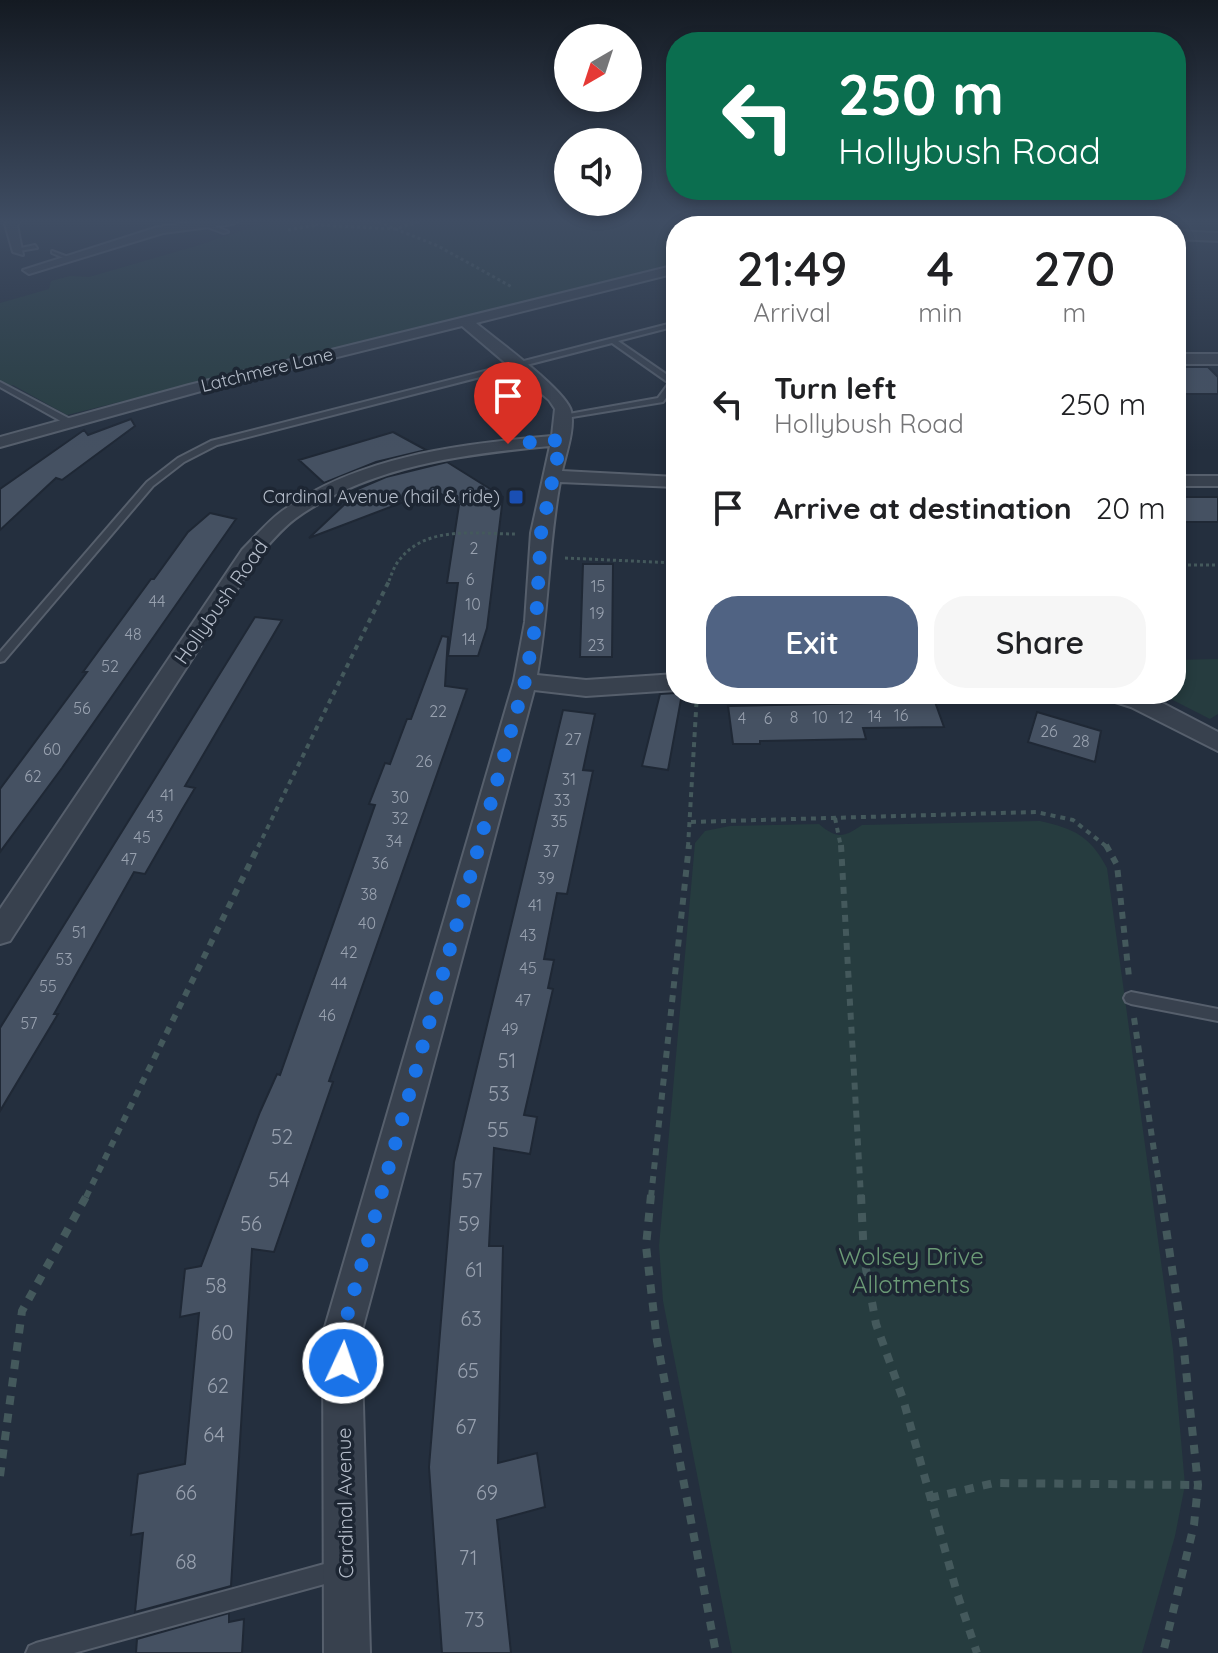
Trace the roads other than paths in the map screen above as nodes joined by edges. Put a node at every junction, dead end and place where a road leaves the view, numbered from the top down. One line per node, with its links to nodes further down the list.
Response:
1 (562, 297): 2 (street, Latchmere Lane)
2 (465, 321): 7 (street); 11 (street, Latchmere Lane)
3 (666, 327): 4 (lane)
4 (615, 342): 7 (lane); 8 (lane)
5 (1186, 359): 6 (street)
6 (1218, 359)
7 (518, 367): 12 (street); 18 (lane)
8 (666, 378)
9 (0, 384): 11 (lane)
10 (666, 392): 12 (lane)
11 (69, 422): 13 (street, Latchmere Lane)
12 (562, 428): 14 (street, Cardinal Avenue); 23 (street, Hollybush Road)
13 (0, 442)
14 (552, 476): 17 (street); 19 (street, Cardinal Avenue)
15 (1186, 481): 16 (street)
16 (1218, 481)
17 (666, 482)
18 (0, 659)
19 (525, 681): 20 (street); 26 (street, Cardinal Avenue)
20 (666, 683)
21 (1145, 704): 22 (street)
22 (1217, 739)
23 (0, 932)
24 (1131, 998): 25 (lane)
25 (1218, 1015)
26 (346, 1568): 27 (lane); 28 (street, Cardinal Avenue)
27 (36, 1653)
28 (347, 1653)

